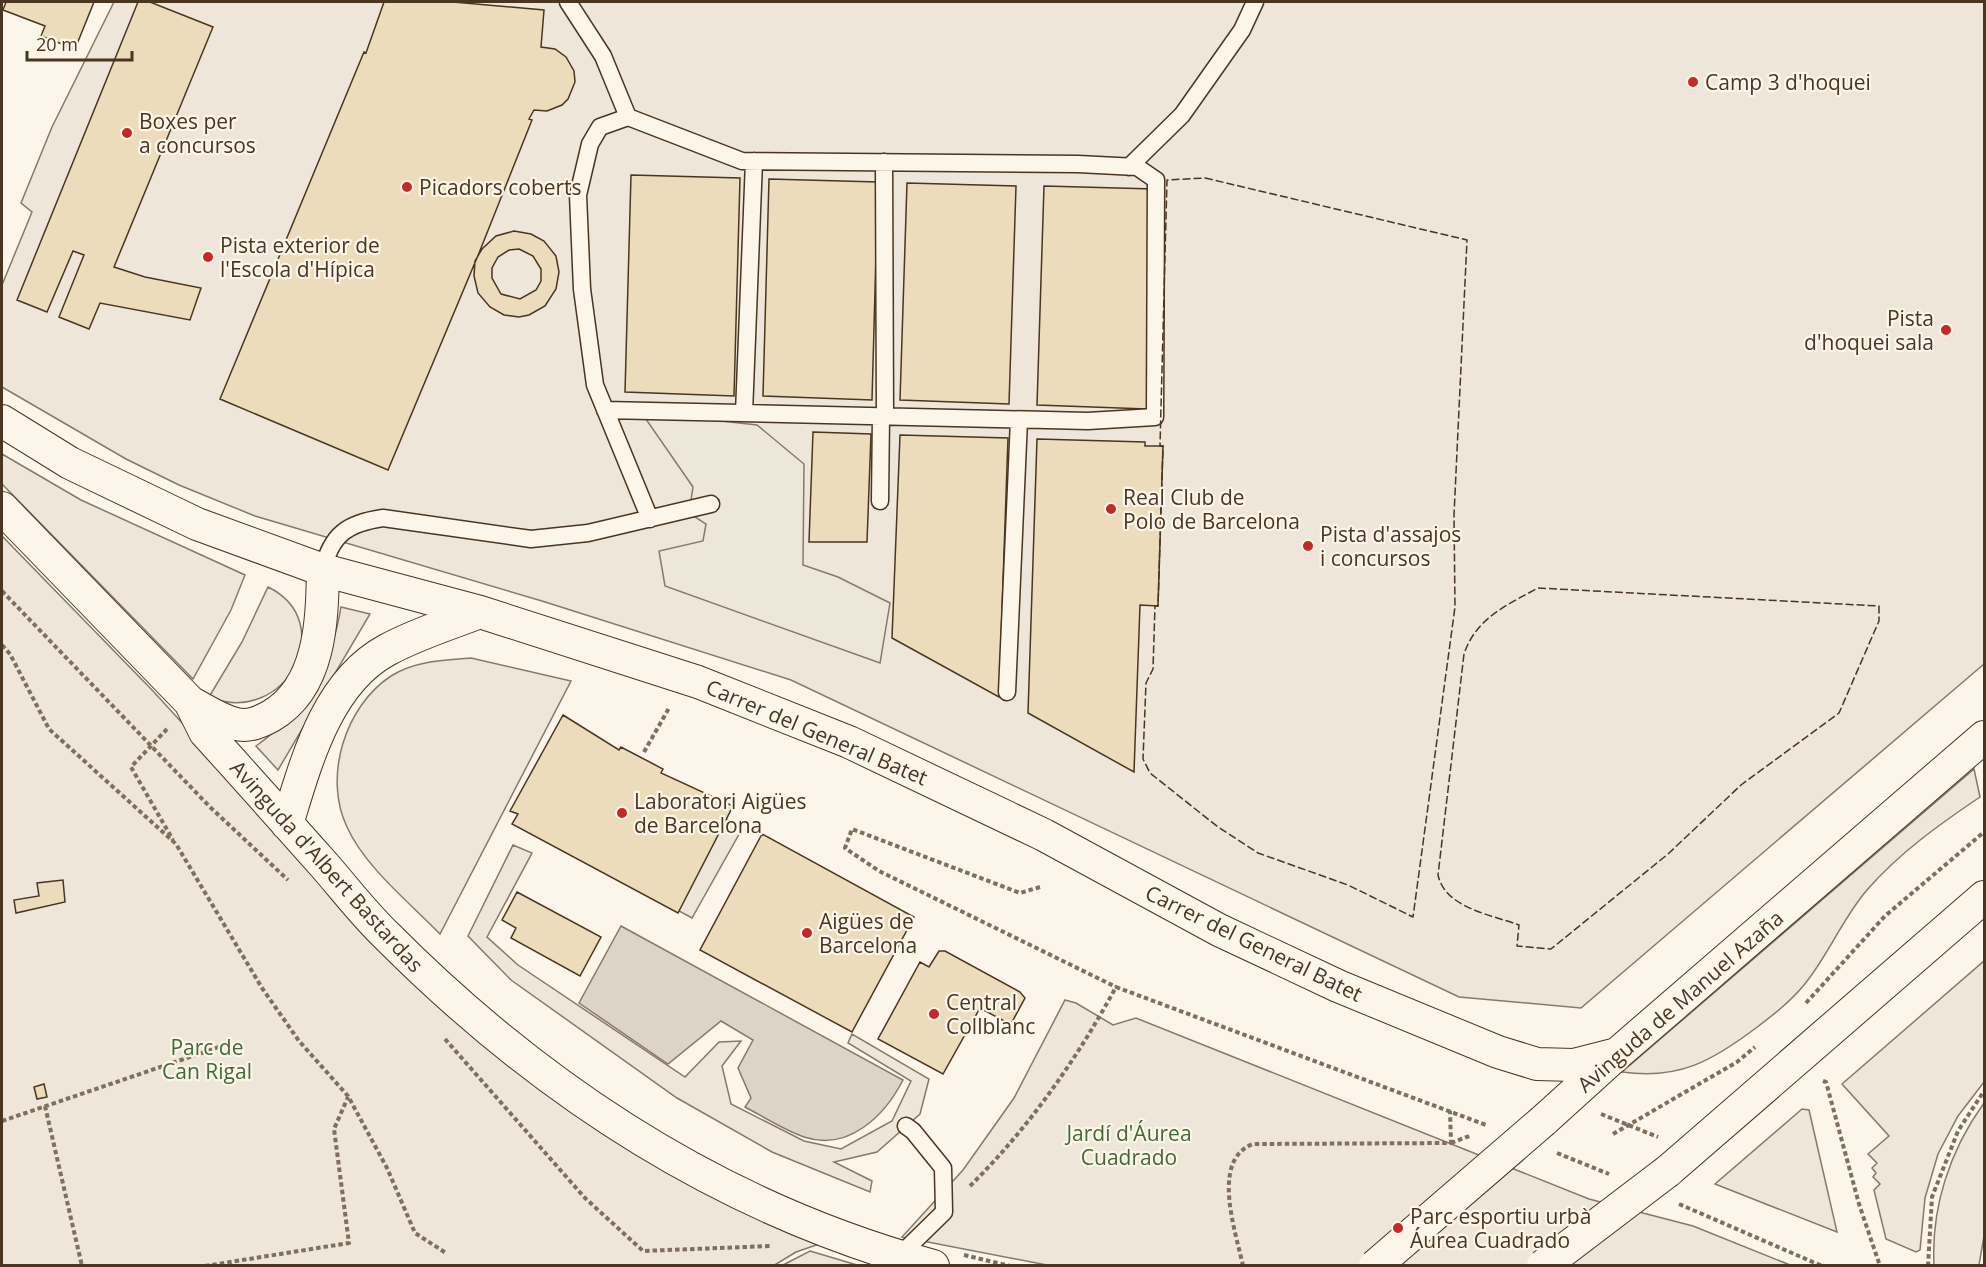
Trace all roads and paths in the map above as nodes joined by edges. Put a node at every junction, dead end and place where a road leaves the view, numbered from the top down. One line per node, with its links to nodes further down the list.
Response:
1 (568, 2): 3 (lane)
2 (1255, 2): 6 (lane)
3 (628, 117): 4 (lane); 7 (lane)
4 (754, 161): 5 (lane); 8 (lane)
5 (884, 162): 6 (lane); 9 (lane)
6 (1129, 167): 10 (lane)
7 (605, 410): 8 (lane); 15 (lane)
8 (744, 413): 9 (lane)
9 (883, 416): 10 (lane); 12 (lane)
10 (1019, 420): 19 (lane)
11 (2, 421): 16 (street, Carrer del General Batet)
12 (880, 501)
13 (711, 504): 15 (lane)
14 (2, 508): 21 (street, Avinguda d'Albert Bastardas)
15 (650, 519): 16 (lane)
16 (323, 570): 17 (street, Carrer del General Batet); 21 (street)
17 (480, 612): 24 (street); 33 (street, Carrer del General Batet)
18 (2, 645): 26 (path)
19 (1007, 692)
20 (670, 706): 23 (path)
21 (181, 713): 24 (street, Avinguda d'Albert Bastardas); 26 (path)
22 (1984, 737): 33 (street, Avinguda de Manuel Azaña)
23 (644, 752)
24 (287, 824): 48 (street, Avinguda d'Albert Bastardas)
25 (1984, 832): 30 (path)
26 (176, 844): 36 (path)
27 (1040, 887): 29 (path)
28 (1984, 897): 45 (street)
29 (1116, 987): 38 (path); 46 (path)
30 (1806, 1004)
31 (1763, 1041): 42 (path)
32 (222, 1046): 37 (path)
33 (1617, 1054): 43 (street, Avinguda de Manuel Azaña)
34 (1822, 1081): 56 (path)
35 (1984, 1091): 57 (path)
36 (348, 1096): 47 (path); 51 (path)
37 (45, 1106): 39 (path); 50 (path)
38 (1450, 1111): 41 (path); 53 (path)
39 (2, 1120)
40 (906, 1126): 46 (lane)
41 (1491, 1127)
42 (1612, 1134)
43 (1547, 1135): 44 (path); 54 (street, Avinguda de Manuel Azaña, bridge)
44 (1615, 1177)
45 (1669, 1185): 49 (path); 55 (street, bridge)
46 (944, 1212): 48 (lane)
47 (446, 1254)
48 (915, 1254): 52 (path)
49 (1820, 1265)
50 (82, 1266)
51 (205, 1266)
52 (1010, 1266)
53 (1243, 1266)
54 (1375, 1266)
55 (1543, 1266)
56 (1880, 1266)
57 (1928, 1266)

